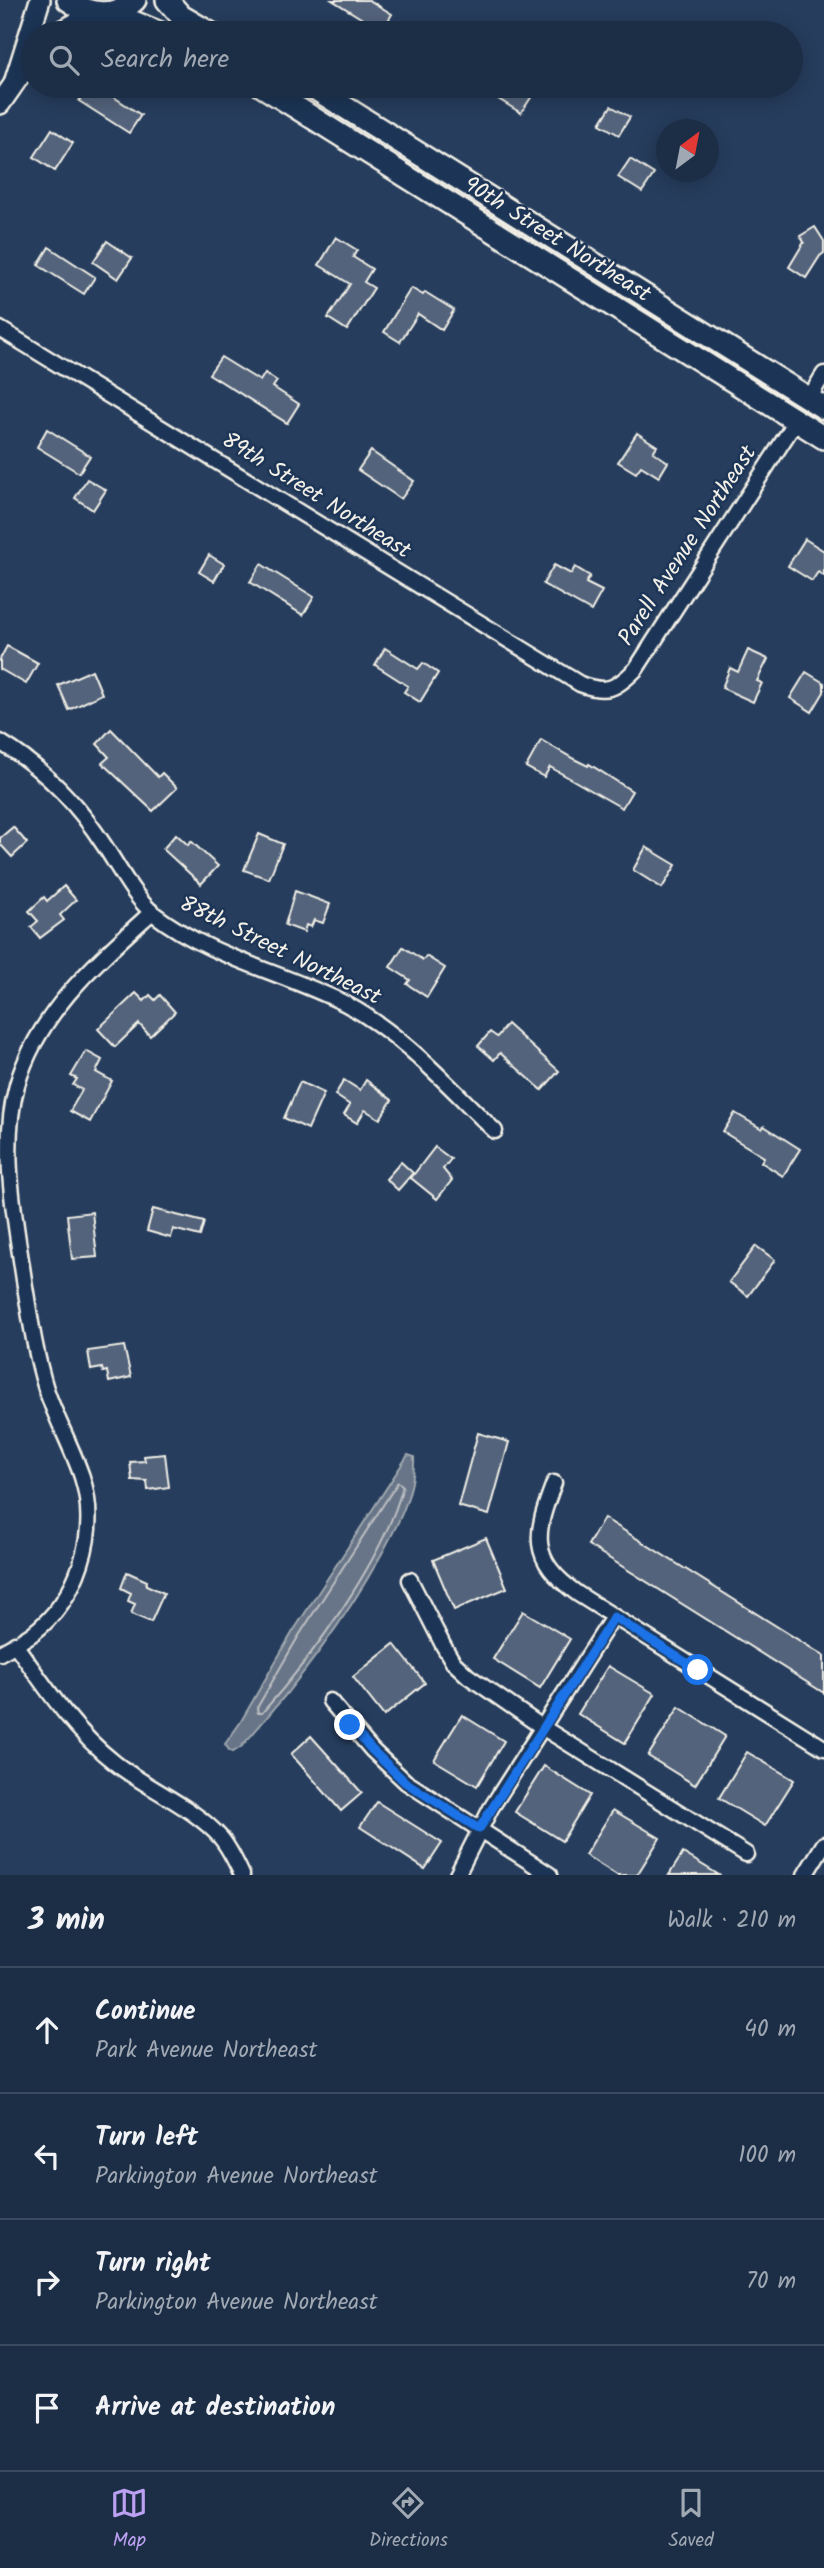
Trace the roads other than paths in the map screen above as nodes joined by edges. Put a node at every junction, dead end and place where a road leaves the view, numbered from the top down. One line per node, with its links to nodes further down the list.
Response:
1 (40, 0): 6 (street)
2 (68, 0): 5 (main road)
3 (135, 0): 5 (main road)
4 (167, 0): 9 (main road)
5 (109, 13): 7 (street); 8 (main road)
6 (33, 21)
7 (83, 21)
8 (129, 21)
9 (190, 21)
10 (21, 61): 12 (street)
11 (21, 73): 12 (street)
12 (15, 80): 15 (street)
13 (281, 98): 19 (main road, 90th Street Northeast)
14 (330, 98): 18 (main road, 90th Street Northeast)
15 (0, 104)
16 (0, 329): 21 (street, 89th Street Northeast)
17 (824, 374): 18 (street)
18 (817, 403)
19 (796, 421): 20 (main road, 90th Street Northeast); 21 (street, Parell Avenue Northeast)
20 (824, 438)
21 (611, 688)
22 (0, 742): 23 (street, 88th Street Northeast)
23 (152, 912): 24 (street, 88th Street Northeast); 25 (street)
24 (495, 1131)
25 (6, 1189): 29 (street)
26 (554, 1483): 28 (street)
27 (410, 1580): 32 (street)
28 (614, 1617): 32 (street); 33 (street)
29 (15, 1644): 30 (street); 37 (street)
30 (0, 1653)
31 (330, 1701): 34 (street)
32 (542, 1727): 34 (street); 36 (street)
33 (824, 1748)
34 (479, 1829): 38 (street); 39 (street)
35 (824, 1844): 40 (street)
36 (746, 1854)
37 (242, 1875)
38 (457, 1875)
39 (550, 1875)
40 (805, 1875)

